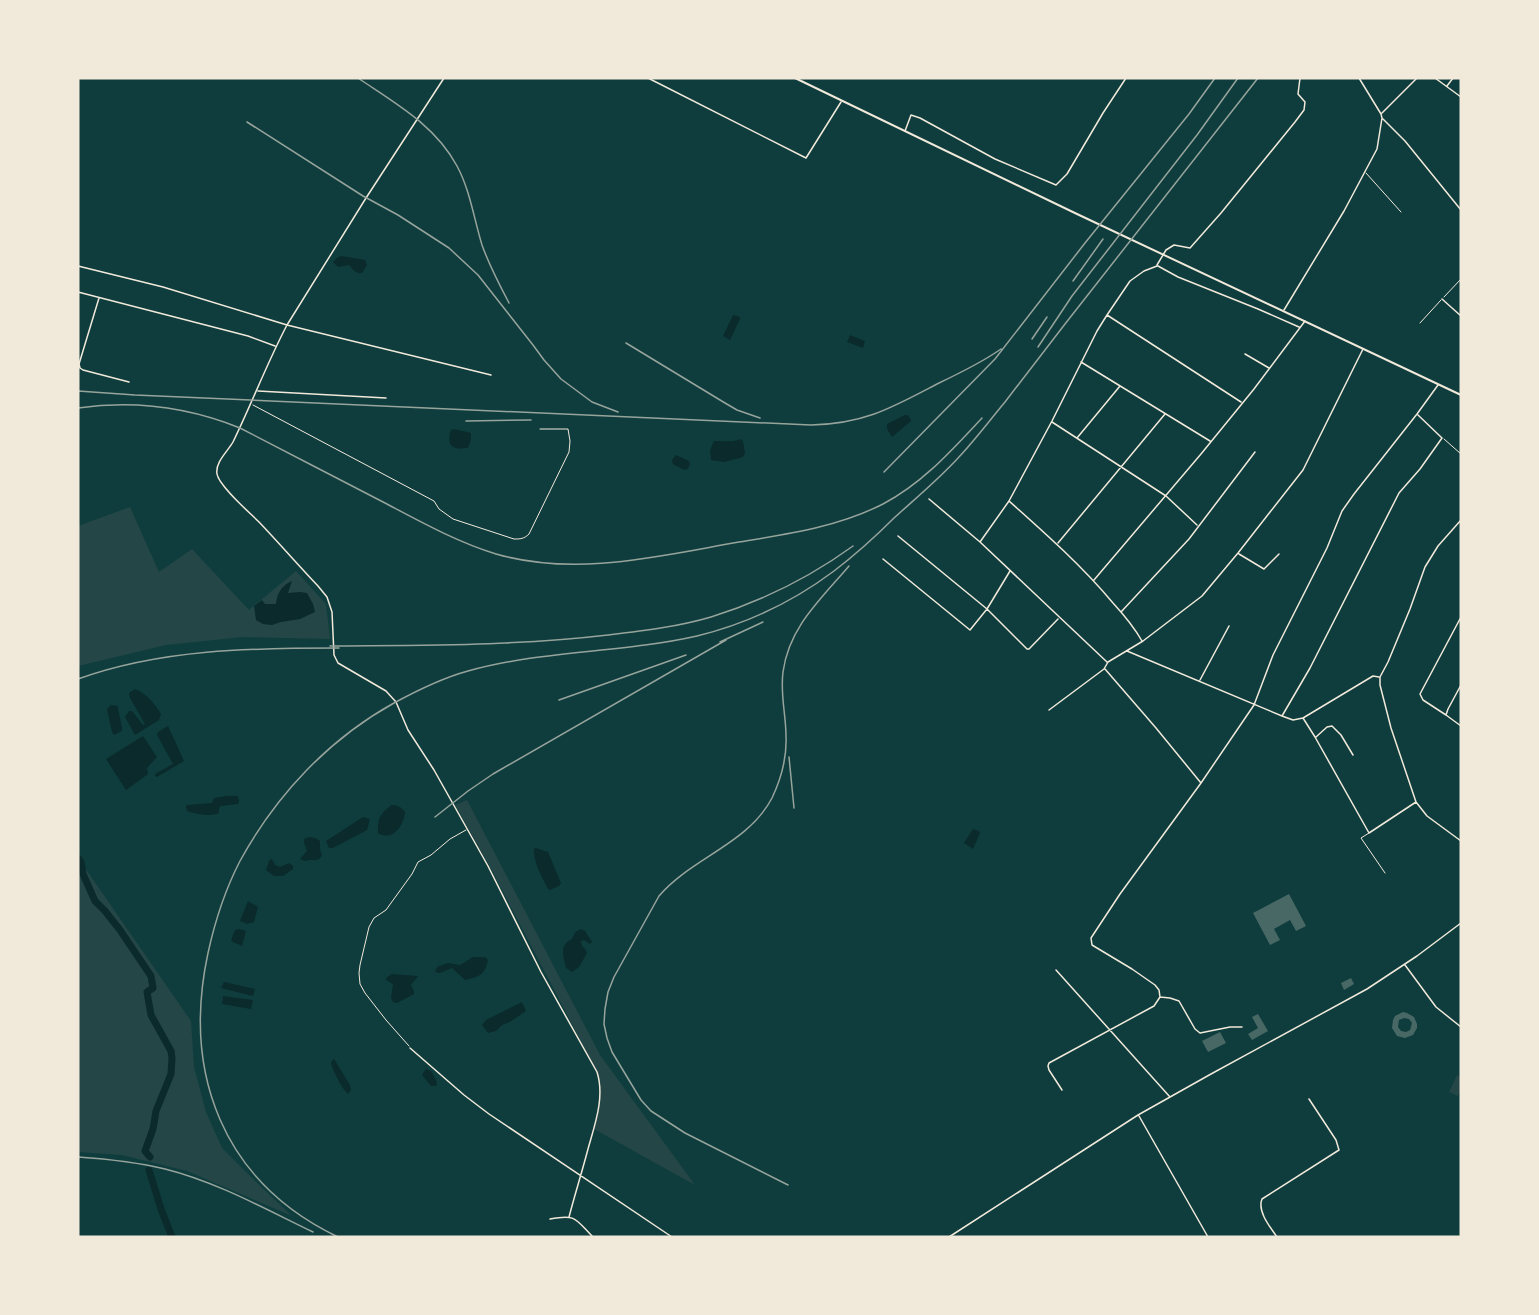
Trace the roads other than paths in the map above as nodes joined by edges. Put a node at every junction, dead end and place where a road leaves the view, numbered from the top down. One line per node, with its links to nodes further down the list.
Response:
1 (444, 78): 30 (street)
2 (648, 78): 12 (street)
3 (795, 78): 12 (main road)
4 (1126, 78): 15 (street)
5 (1300, 78): 20 (street)
6 (1359, 78): 13 (street)
7 (1417, 78): 13 (street)
8 (1435, 78): 10 (street)
9 (1453, 78): 10 (street)
10 (1446, 86): 11 (street)
11 (1461, 97)
12 (842, 101): 15 (main road)
13 (1381, 114): 14 (street)
14 (1382, 118): 16 (street); 17 (street)
15 (904, 132): 25 (main road)
16 (1365, 172): 18 (lane); 25 (street)
17 (1461, 210)
18 (1401, 212)
19 (78, 266): 30 (street)
20 (1157, 266): 26 (street); 31 (street)
21 (1461, 279): 24 (lane)
22 (78, 292): 23 (street)
23 (99, 297): 32 (street); 38 (street)
24 (1442, 299): 27 (street); 29 (lane)
25 (1284, 310): 28 (main road)
26 (1107, 315): 35 (street); 44 (street)
27 (1461, 316)
28 (1305, 321): 31 (street); 33 (main road)
29 (1420, 323)
30 (288, 325): 32 (street); 37 (street)
31 (1300, 328): 36 (street)
32 (276, 346): 41 (street)
33 (1364, 348): 39 (main road); 64 (street)
34 (1245, 354): 36 (street)
35 (1081, 362): 40 (street); 48 (street)
36 (1270, 368): 44 (street)
37 (490, 375)
38 (129, 382)
39 (1438, 384): 42 (main road); 47 (street)
40 (1120, 386): 46 (street); 50 (street)
41 (256, 391): 43 (street); 45 (street)
42 (1461, 395)
43 (386, 398)
44 (1242, 403): 52 (street)
45 (251, 404): 49 (lane); 91 (street)
46 (1165, 414): 52 (street); 55 (street)
47 (1417, 414): 51 (street); 81 (street)
48 (1052, 421): 50 (street); 58 (street)
49 (540, 429)
50 (1077, 438): 55 (street)
51 (1442, 438): 54 (lane); 84 (street)
52 (1210, 442): 56 (street)
53 (1255, 452): 60 (street)
54 (1461, 454)
55 (1121, 467): 56 (street); 63 (street)
56 (1166, 496): 60 (street); 68 (street)
57 (929, 499): 62 (street)
58 (1009, 501): 62 (street); 63 (street)
59 (1460, 522): 78 (street)
60 (1198, 526): 70 (street)
61 (898, 536): 69 (street)
62 (980, 542): 67 (street)
63 (1057, 544): 68 (street)
64 (1238, 553): 65 (street); 74 (street)
65 (1280, 554)
66 (883, 559): 69 (street)
67 (1010, 571): 69 (street); 72 (street)
68 (1094, 580): 70 (street)
69 (987, 609): 72 (street)
70 (1121, 612): 74 (street)
71 (1461, 617): 83 (street)
72 (1059, 618): 76 (street)
73 (1229, 626): 79 (street)
74 (1143, 641): 75 (street)
75 (1126, 651): 76 (street); 79 (street)
76 (1108, 662): 77 (street)
77 (1104, 669): 82 (street); 89 (street)
78 (1380, 677): 85 (street); 90 (street)
79 (1199, 681): 81 (street)
80 (1461, 685): 83 (street)
81 (1254, 705): 84 (street); 89 (street)
82 (1049, 710)
83 (1446, 715): 86 (street)
84 (1282, 716): 85 (street)
85 (1303, 718): 87 (street)
86 (1461, 726)
87 (1315, 737): 88 (street); 92 (street)
88 (1353, 755)
89 (1201, 783): 98 (street)
90 (1416, 802): 92 (street); 93 (street)
91 (467, 830): 102 (lane); 107 (street)
92 (1369, 833): 94 (lane)
93 (1461, 841)
94 (1385, 873)
95 (1461, 922): 96 (street)
96 (1404, 964): 100 (street); 104 (street)
97 (1056, 970): 101 (street)
98 (1160, 998): 99 (street); 101 (street)
99 (1242, 1027)
100 (1461, 1027)
101 (1111, 1030): 103 (street); 104 (street)
102 (410, 1048): 107 (street)
103 (1062, 1090)
104 (1170, 1097): 106 (street)
105 (1309, 1099): 114 (street)
106 (1138, 1115): 112 (street); 113 (street)
107 (581, 1176): 108 (street); 111 (street)
108 (569, 1217): 109 (street); 110 (street)
109 (550, 1219)
110 (593, 1237)
111 (672, 1237)
112 (949, 1237)
113 (1208, 1237)
114 (1277, 1237)

